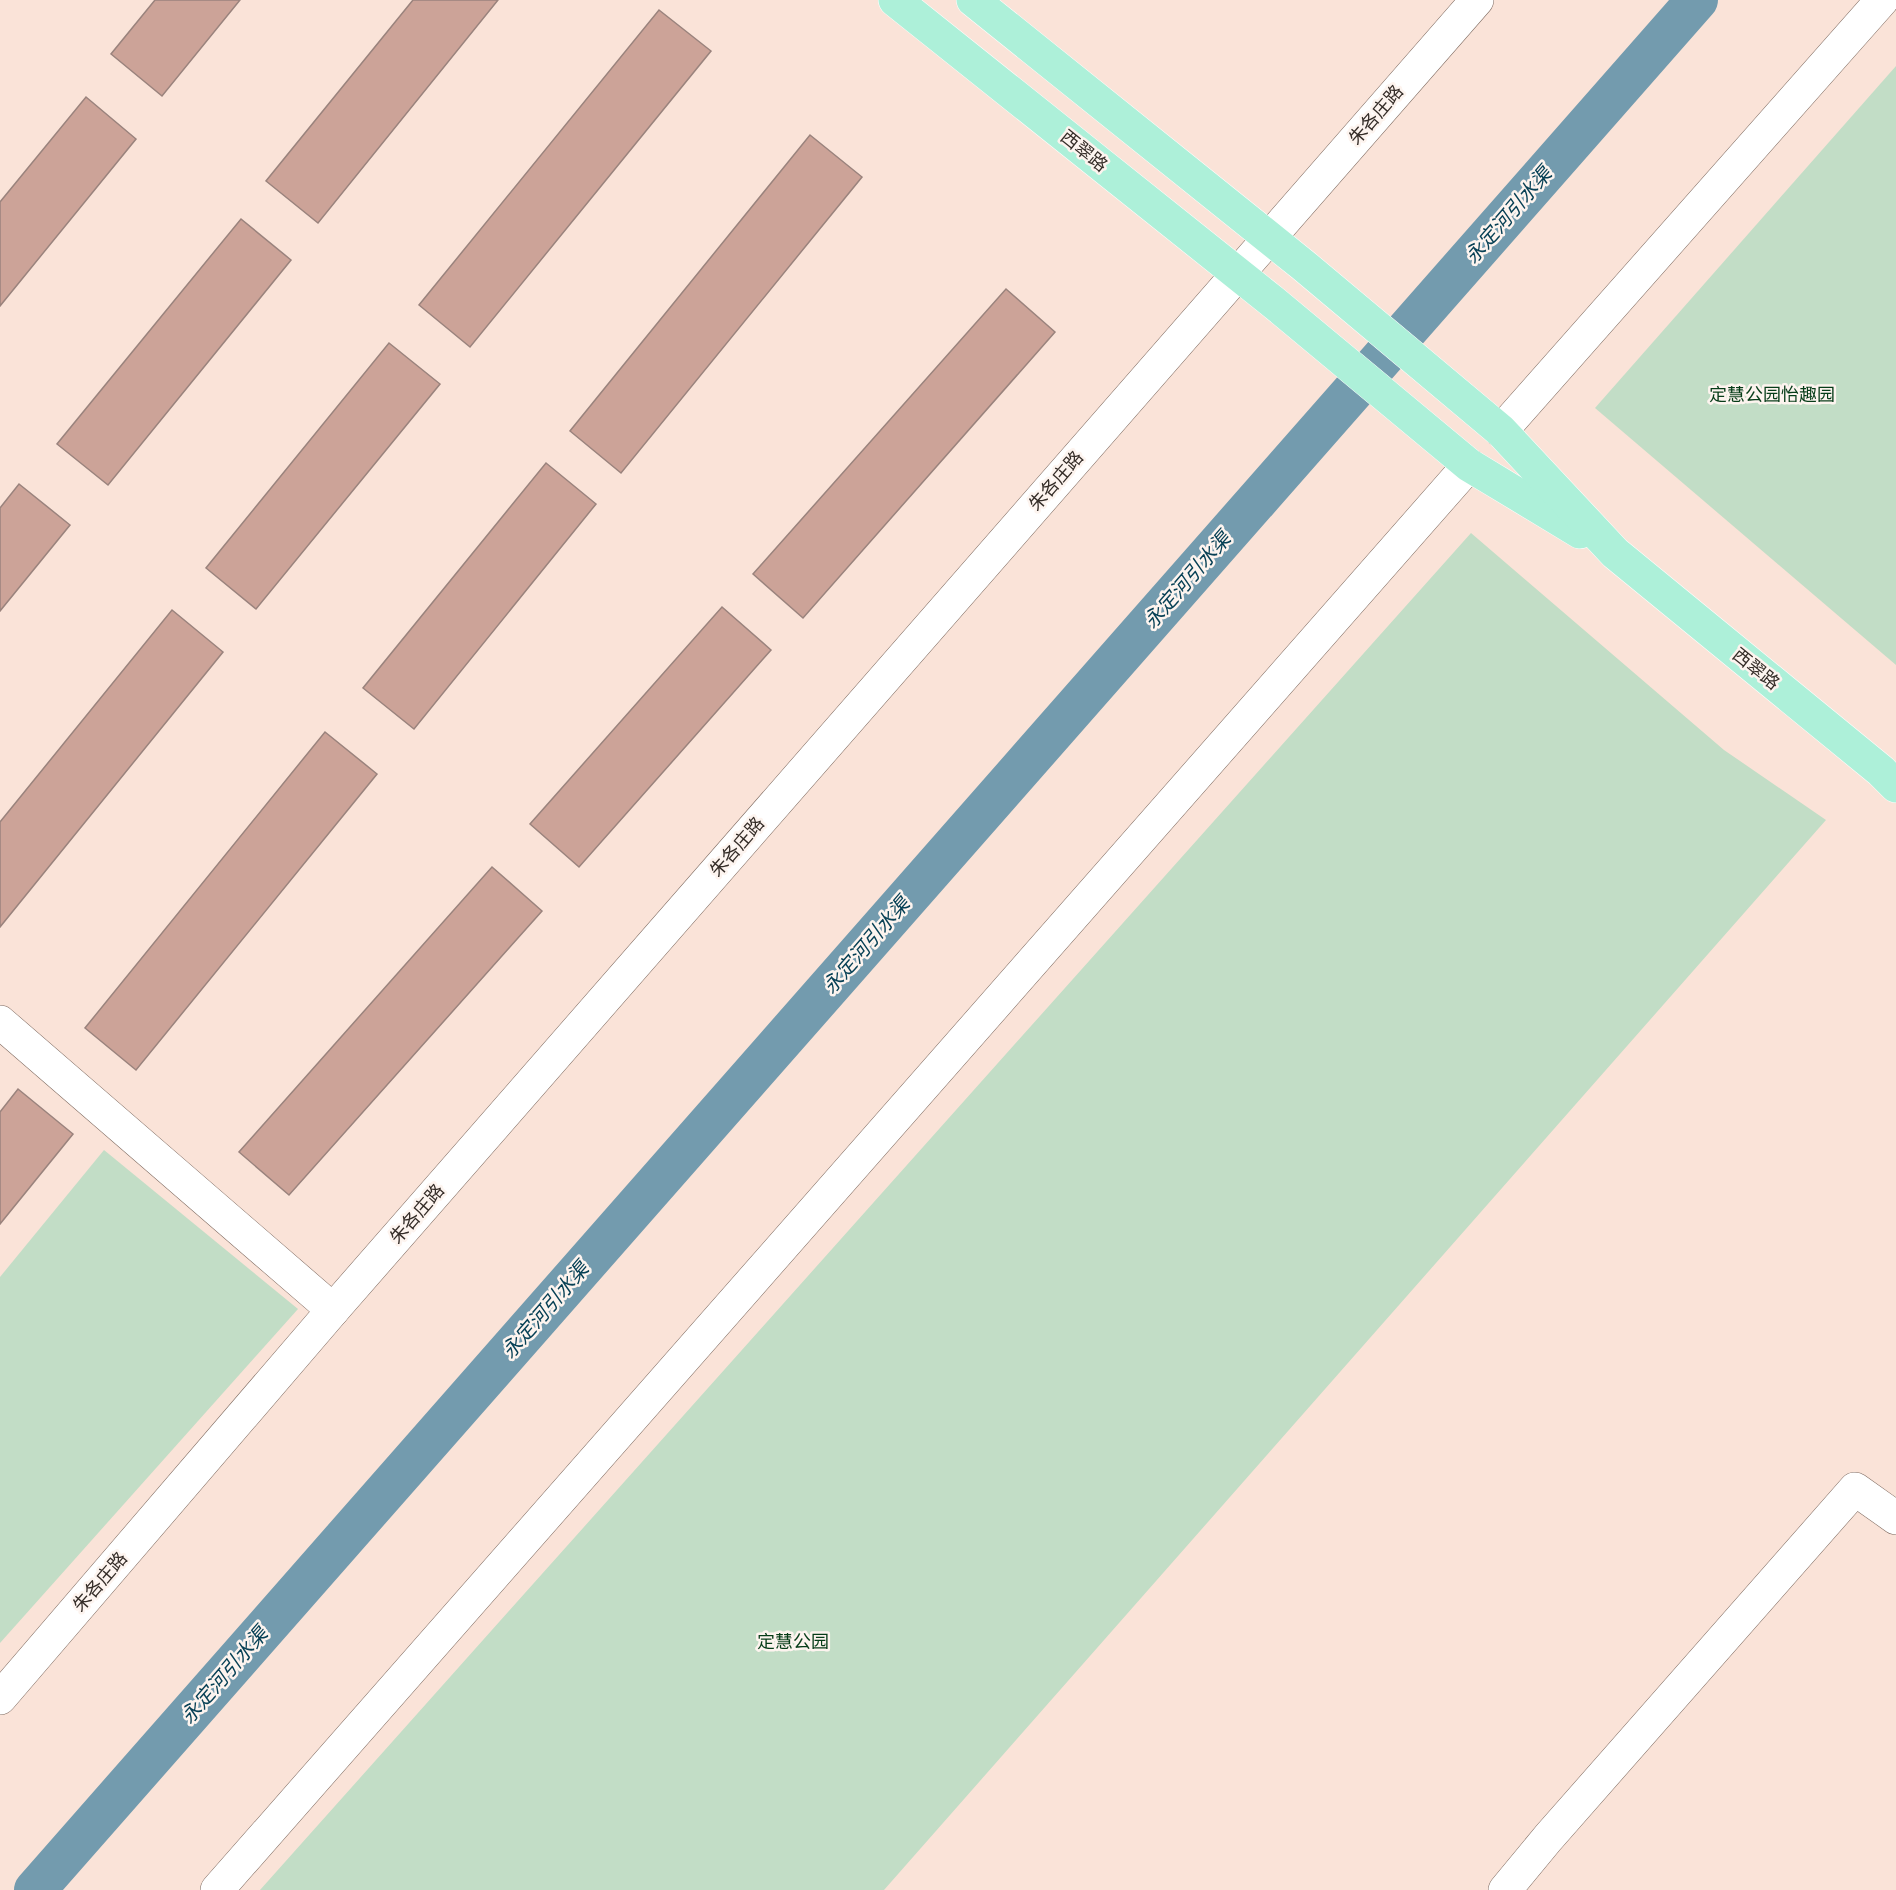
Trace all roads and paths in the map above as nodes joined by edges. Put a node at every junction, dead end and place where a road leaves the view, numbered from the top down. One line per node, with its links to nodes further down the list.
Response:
1 (895, 0): 6 (main road, 西翠路)
2 (973, 0): 5 (main road)
3 (1477, 0): 5 (street, 朱各庄路)
4 (1882, 0): 7 (street)
5 (1268, 237): 6 (street, 朱各庄路); 7 (main road, 西翠路)
6 (1237, 273): 8 (main road, 西翠路); 12 (street, 朱各庄路)
7 (1501, 431): 9 (main road, 西翠路)
8 (1469, 465): 9 (main road, 西翠路); 15 (street)
9 (1615, 553): 10 (main road, 西翠路)
10 (1896, 786)
11 (0, 1022): 12 (street)
12 (333, 1310): 14 (street, 朱各庄路)
13 (1896, 1518): 16 (street)
14 (0, 1698)
15 (217, 1890)
16 (1504, 1890)

